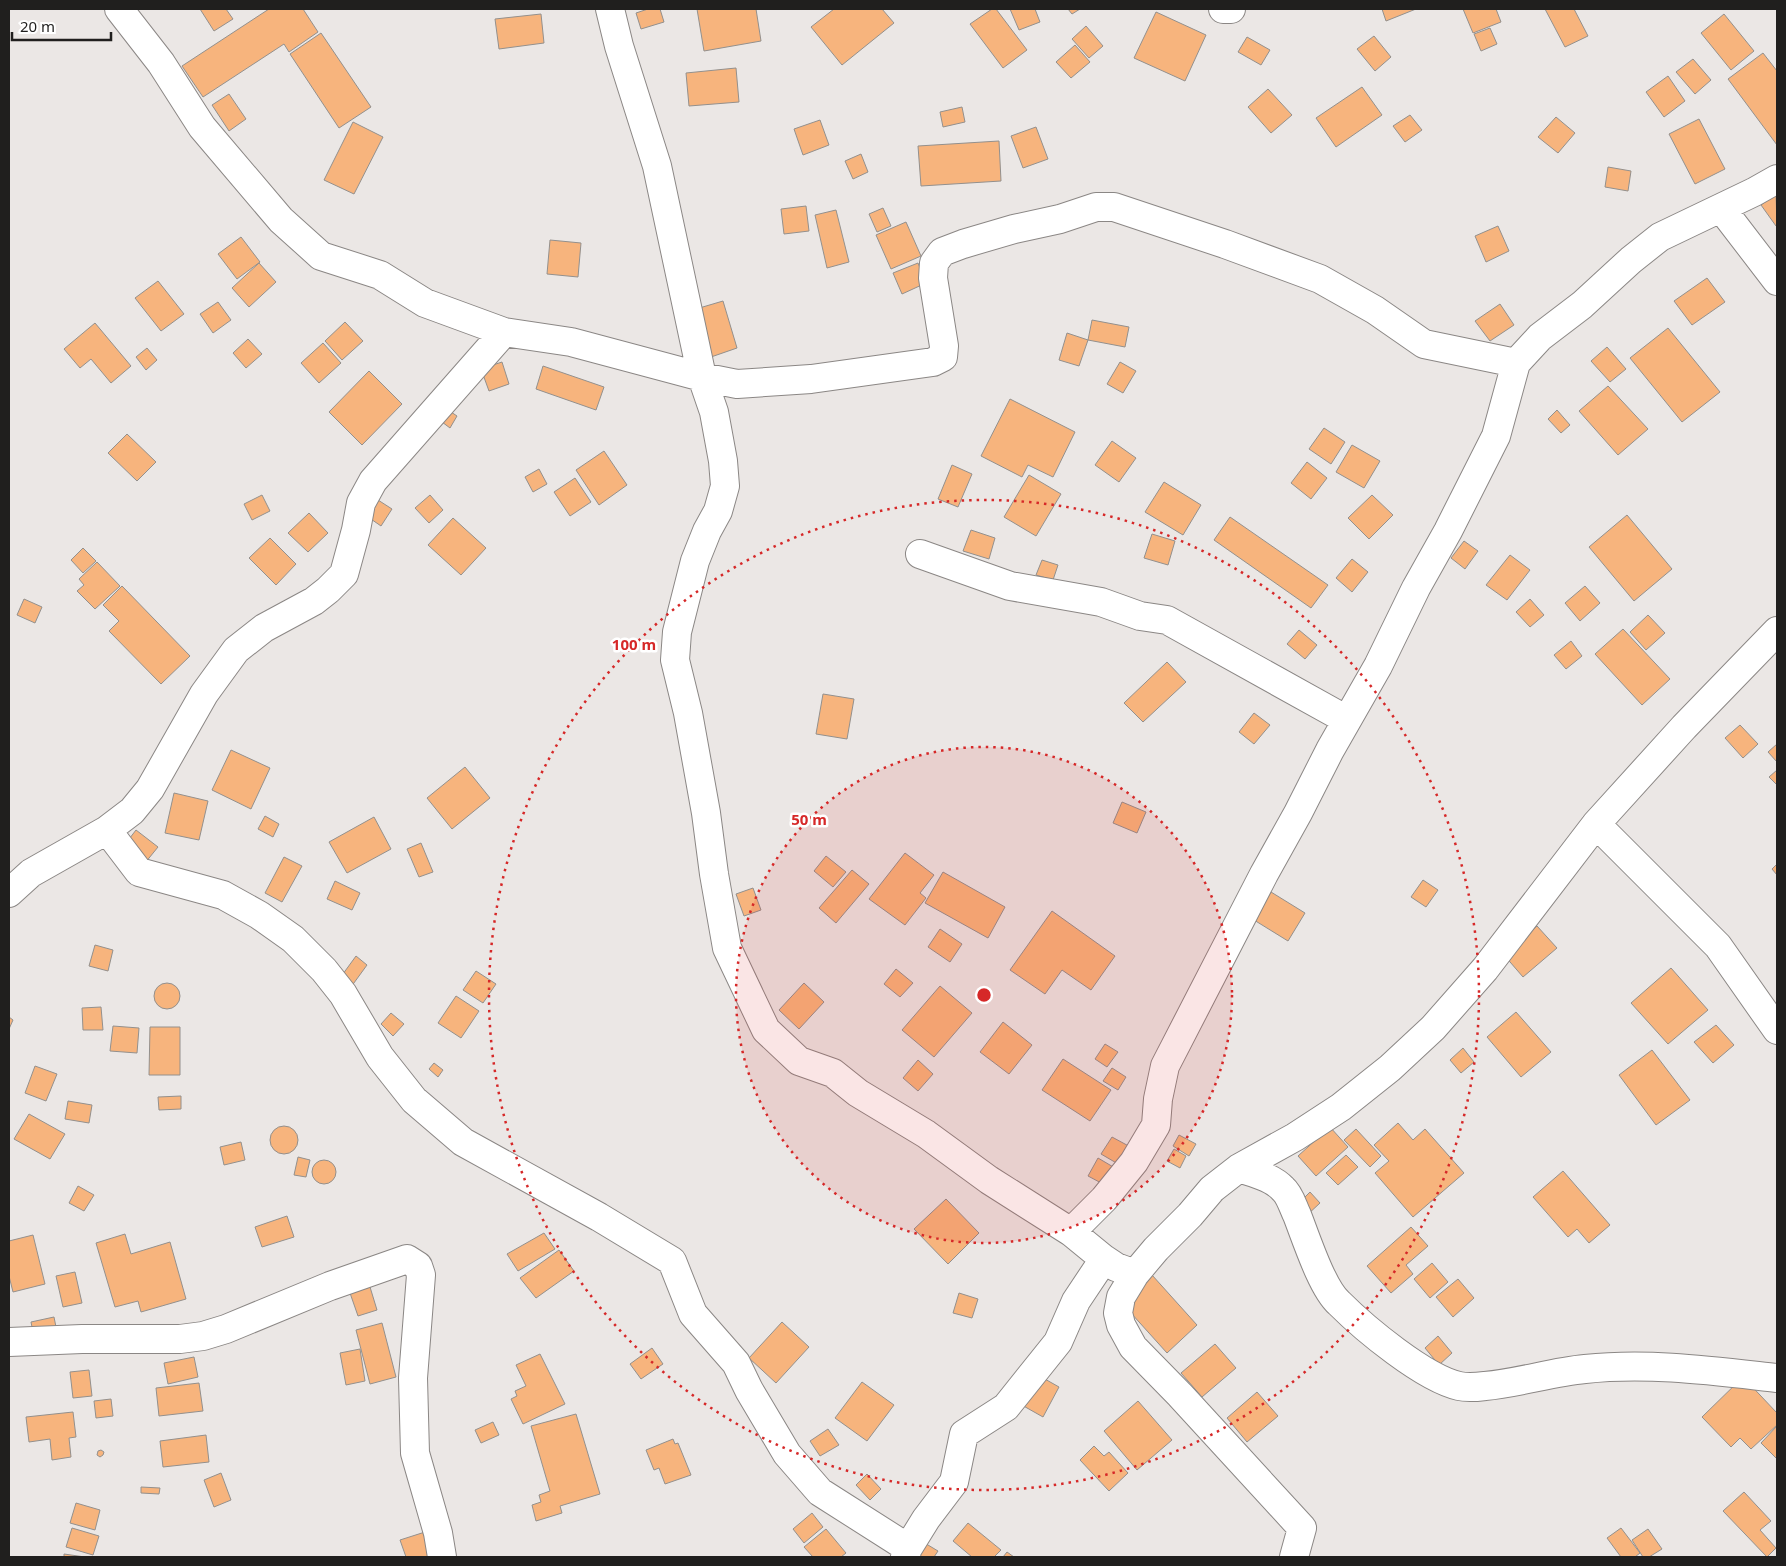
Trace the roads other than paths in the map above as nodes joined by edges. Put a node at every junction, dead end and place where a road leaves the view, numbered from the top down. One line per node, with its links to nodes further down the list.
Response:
1 (119, 9): 8 (street)
2 (610, 9): 10 (street)
3 (1223, 9): 4 (street)
4 (1231, 9)
5 (1777, 179): 6 (street)
6 (1721, 208): 7 (street); 9 (street)
7 (1777, 281)
8 (504, 332): 10 (street); 15 (street)
9 (1516, 363): 10 (street); 13 (street)
10 (702, 377): 19 (street)
11 (920, 554): 13 (street)
12 (1777, 631): 14 (street)
13 (1347, 720): 19 (street)
14 (1596, 824): 17 (street); 18 (street)
15 (107, 830): 16 (street); 24 (street)
16 (9, 892)
17 (1777, 1030)
18 (1239, 1168): 21 (street); 23 (street)
19 (1072, 1232): 20 (street)
20 (1104, 1259): 21 (street); 24 (street)
21 (1135, 1274): 26 (street)
22 (9, 1342): 25 (street)
23 (1777, 1378)
24 (906, 1553)
25 (442, 1557)
26 (1294, 1557)

